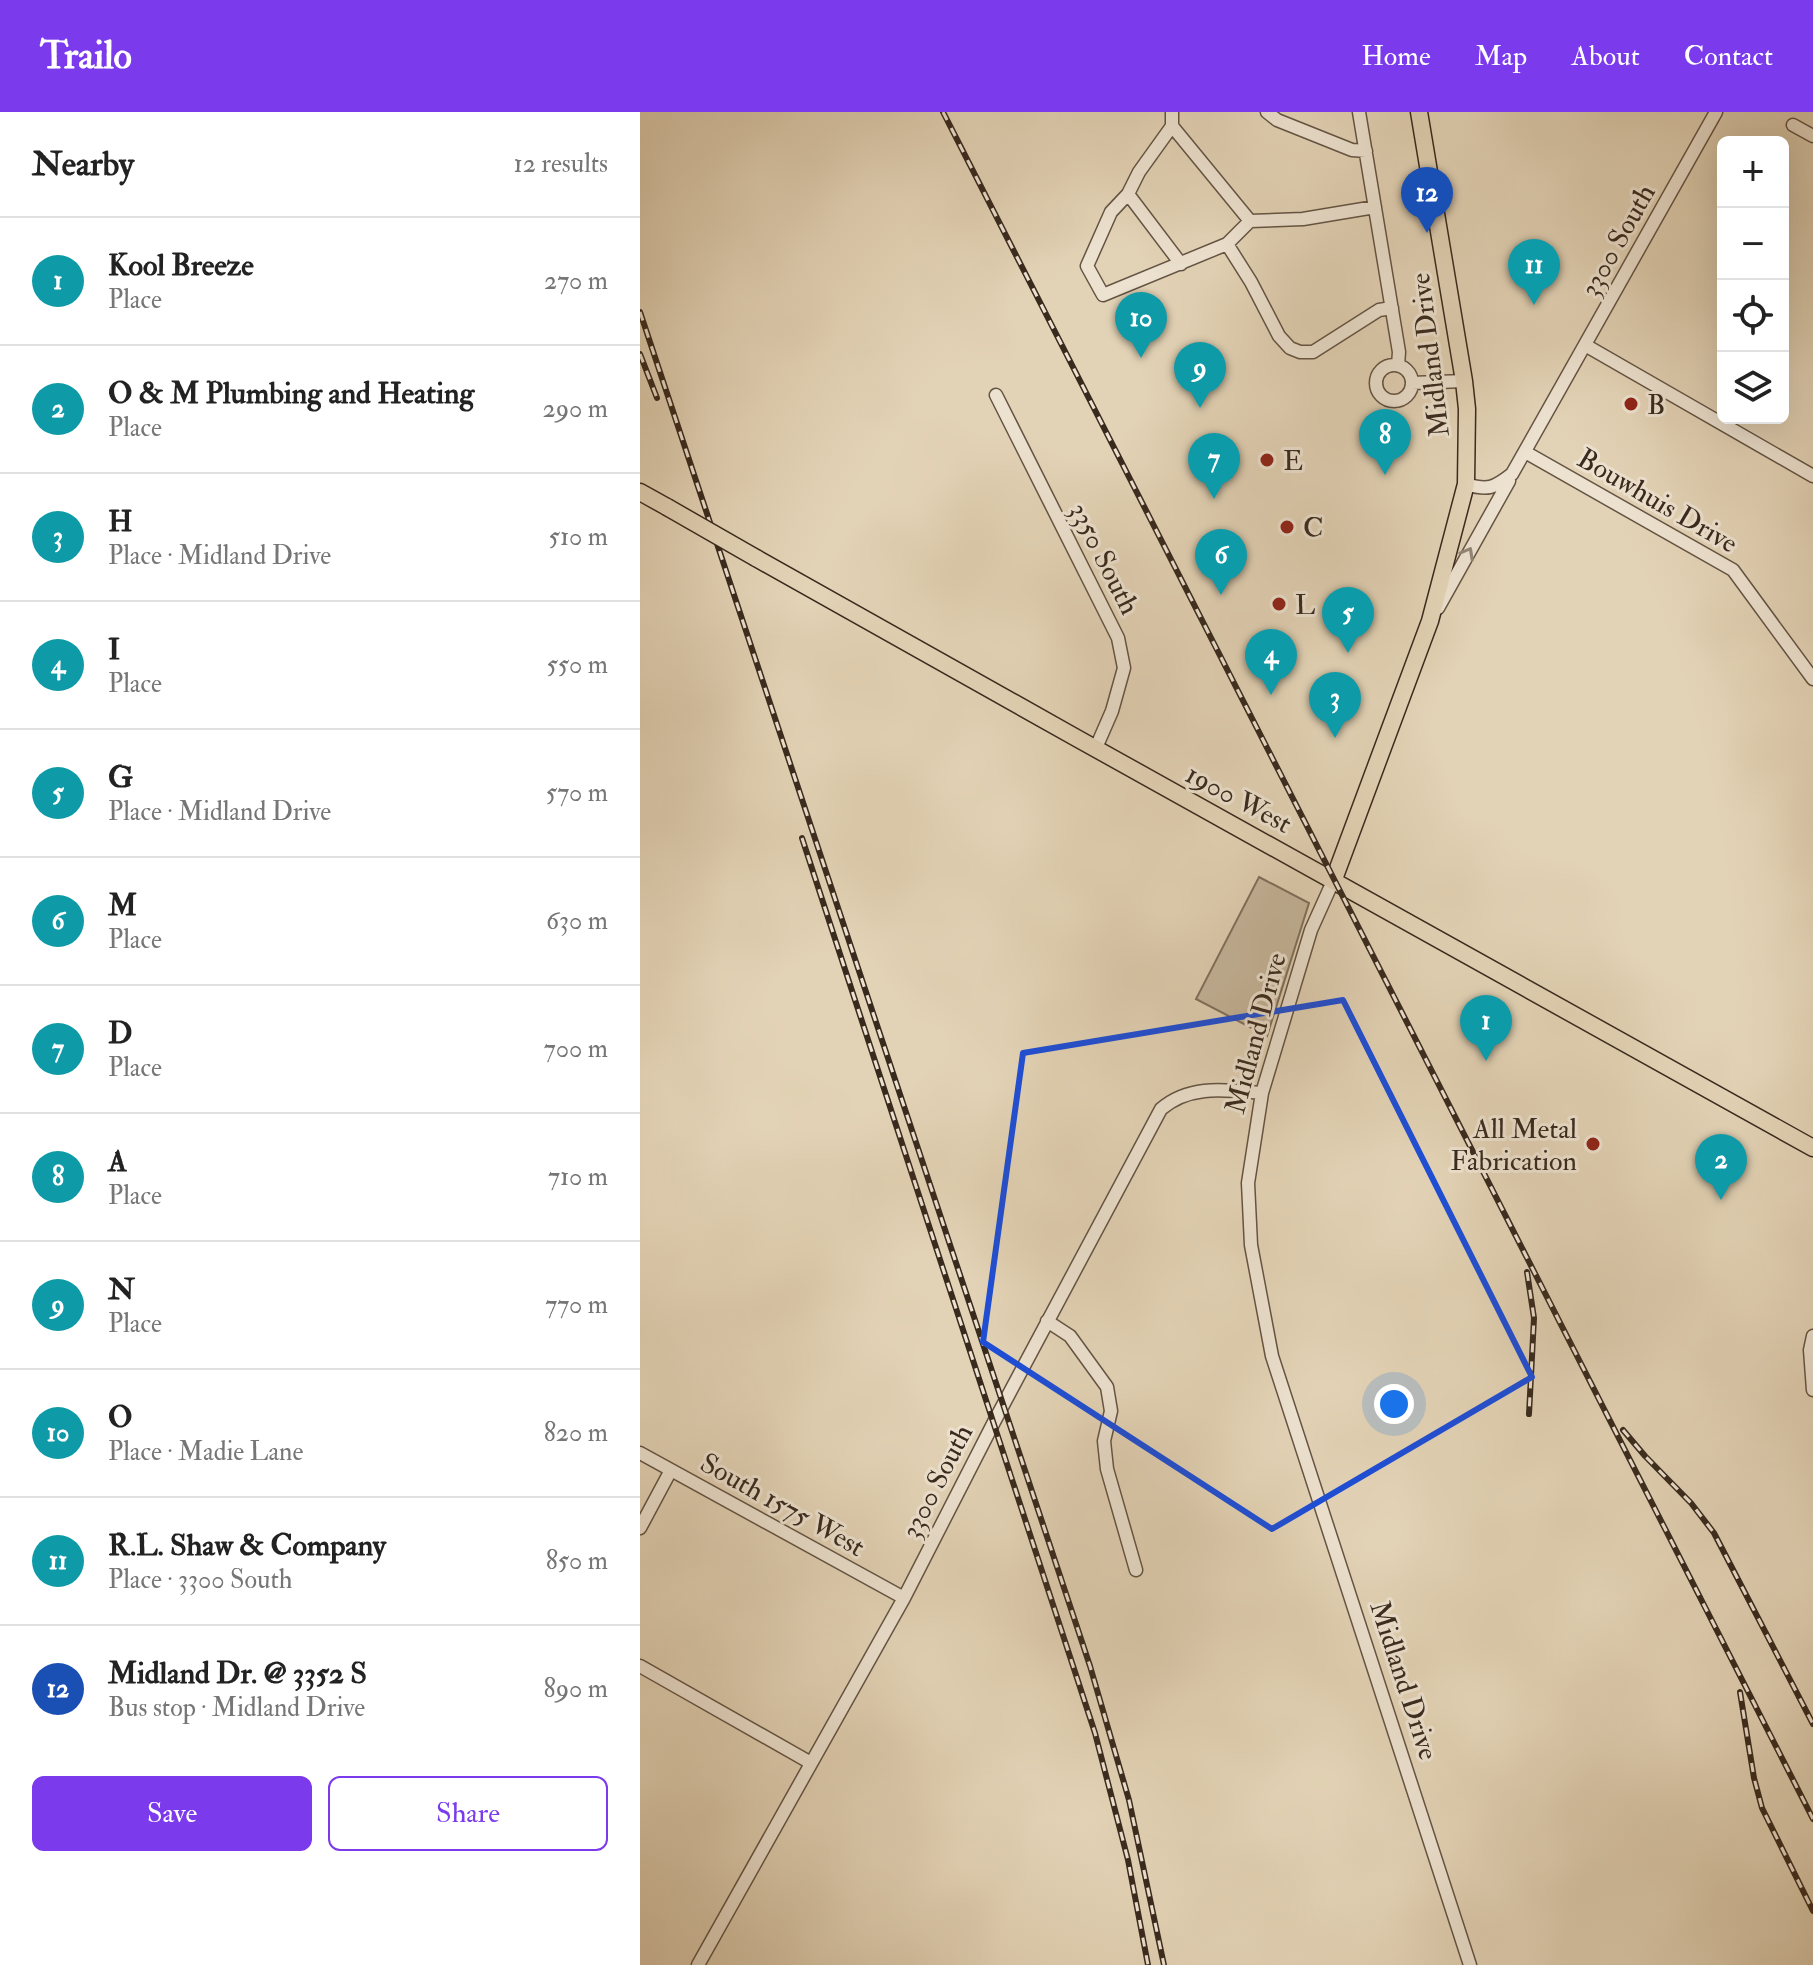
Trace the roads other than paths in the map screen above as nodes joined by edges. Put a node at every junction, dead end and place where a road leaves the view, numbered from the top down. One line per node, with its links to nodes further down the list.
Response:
1 (1267, 112): 8 (street)
2 (1359, 112): 8 (street)
3 (1419, 112): 17 (main road, Midland Drive)
4 (1716, 112): 15 (street, 3300 South)
5 (1172, 119): 9 (street); 11 (street)
6 (1793, 125): 7 (street)
7 (1813, 136)
8 (1366, 151): 10 (street)
9 (1128, 194): 13 (street); 13 (street)
10 (1375, 207): 11 (street); 14 (street)
11 (1250, 221): 12 (street)
12 (1227, 244): 13 (street); 14 (street)
13 (1181, 264)
14 (1392, 308): 16 (street)
15 (1585, 345): 20 (street, 3300 South); 22 (street)
16 (1398, 365): 18 (street); 18 (street)
17 (1464, 381): 18 (street); 23 (main road, Midland Drive)
18 (1412, 383)
19 (996, 395): 27 (street, 3350 South)
20 (1525, 452): 21 (street, 3300 South); 26 (street, Bouwhuis Drive)
21 (1512, 474): 23 (street); 25 (street, 3300 South, one-way to 21)
22 (1813, 476)
23 (1466, 484): 25 (main road, Midland Drive)
24 (640, 492): 27 (main road, 1900 West, bridge)
25 (1430, 621): 28 (main road, Midland Drive)
26 (1813, 679)
27 (1095, 750): 28 (main road, 1900 West)
28 (1334, 879): 29 (street, Midland Drive); 30 (main road, 1900 West)
29 (1262, 1093): 31 (street, 3300 South); 42 (street, Midland Drive)
30 (1813, 1148)
31 (1047, 1321): 37 (street); 38 (street, 3300 South)
32 (1813, 1336): 33 (street)
33 (1813, 1390)
34 (640, 1453): 35 (street, South 1575 West)
35 (671, 1470): 36 (street); 38 (street, South 1575 West)
36 (640, 1528)
37 (1136, 1570)
38 (904, 1598): 40 (street, 3300 South)
39 (640, 1666): 40 (street)
40 (811, 1763): 41 (street, 3300 South)
41 (698, 1965)
42 (1470, 1965)

